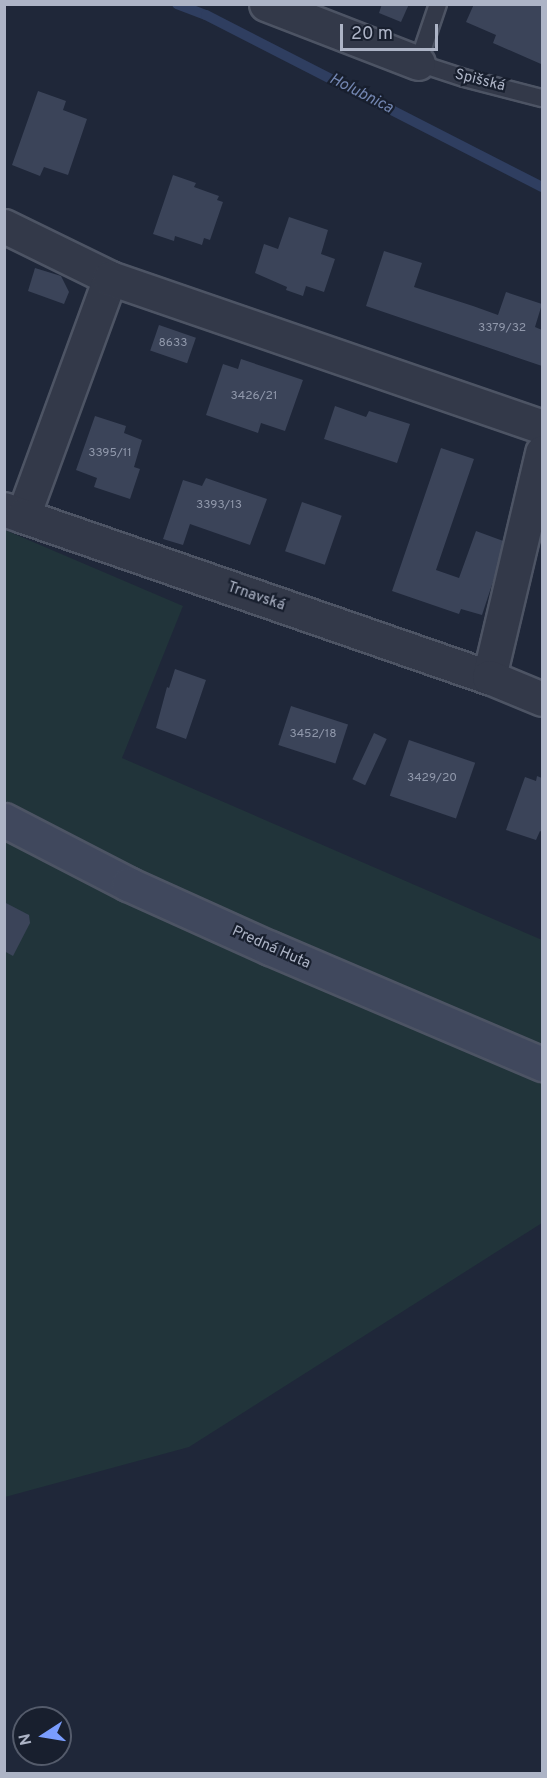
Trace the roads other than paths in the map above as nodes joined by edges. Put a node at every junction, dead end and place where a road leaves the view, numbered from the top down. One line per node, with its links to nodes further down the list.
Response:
1 (266, 4): 3 (street, Spišská)
2 (438, 4): 3 (lane)
3 (417, 63): 4 (lane, Spišská)
4 (543, 98)
5 (4, 226): 6 (street)
6 (110, 278): 7 (street); 9 (street, Trnavská)
7 (543, 427)
8 (543, 452): 10 (street)
9 (14, 513): 10 (street, Trnavská)
10 (489, 677): 11 (street, Trnavská)
11 (543, 699)
12 (4, 820): 13 (main road, Predná Huta)
13 (543, 1064)

